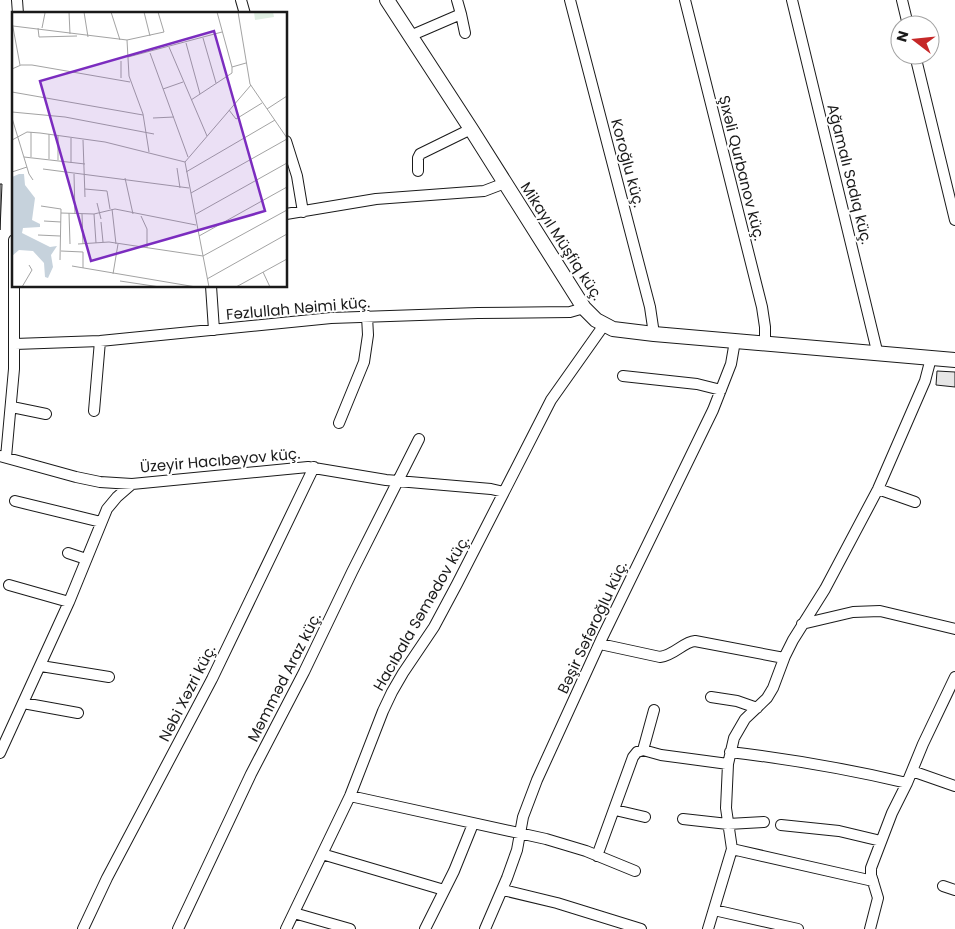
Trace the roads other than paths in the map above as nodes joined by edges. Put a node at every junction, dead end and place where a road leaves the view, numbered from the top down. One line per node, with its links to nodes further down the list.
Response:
1 (386, 0): 10 (main road, Mikayıl Müşfiq küç.)
2 (457, 0): 7 (street)
3 (570, 0): 25 (street, Koroğlu küç.)
4 (685, 0): 29 (street, Şıxəli Qurbanov küç.)
5 (792, 0): 30 (street, Ağamalı Sadıq küç.)
6 (902, 0): 8 (street)
7 (461, 14): 9 (street); 10 (street)
8 (906, 15)
9 (465, 33)
10 (410, 36): 12 (main road, Mikayıl Müşfiq küç.)
11 (917, 65): 18 (street)
12 (471, 129): 14 (street); 15 (main road, Mikayıl Müşfiq küç.)
13 (289, 158): 16 (street)
14 (418, 171)
15 (505, 183): 16 (street); 21 (main road, Mikayıl Müşfiq küç.)
16 (303, 212): 17 (street)
17 (288, 214)
18 (955, 220)
19 (14, 288): 28 (street)
20 (211, 288): 24 (street)
21 (584, 308): 22 (street, Fəzlullah Nəimi küç.); 23 (main road, Mikayıl Müşfiq küç.)
22 (367, 316): 24 (street, Fəzlullah Nəimi küç.); 38 (street)
23 (604, 325): 25 (main road, Mikayıl Müşfiq küç.); 45 (street, Hacıbala Səmədov küç.)
24 (214, 330): 26 (street, Fəzlullah Nəimi küç.)
25 (654, 334): 27 (main road, Mikayıl Müşfiq küç.)
26 (100, 341): 28 (street, Fəzlullah Nəimi küç.); 36 (street)
27 (735, 341): 29 (main road, Mikayıl Müşfiq küç.); 34 (street, Bəşir Səfəroğlu küç.)
28 (15, 344): 35 (street)
29 (765, 344): 30 (main road, Mikayıl Müşfiq küç.)
30 (878, 354): 31 (main road, Mikayıl Müşfiq küç.)
31 (931, 358): 32 (main road, Mikayıl Müşfiq küç.); 44 (street)
32 (955, 360)
33 (623, 376): 34 (street)
34 (721, 390): 55 (street, Bəşir Səfəroğlu küç.)
35 (12, 407): 37 (street); 40 (street)
36 (94, 411)
37 (46, 414)
38 (339, 423)
39 (419, 440): 42 (street, Məmməd Araz küç.)
40 (3, 457): 43 (street, Üzeyir Hacıbəyov küç.)
41 (314, 468): 42 (street, Üzeyir Hacıbəyov küç.); 43 (street, Üzeyir Hacıbəyov küç.); 93 (street, Nəbi Xəzri küç.)
42 (397, 482): 45 (street, Üzeyir Hacıbəyov küç.); 94 (street, Məmməd Araz küç.)
43 (132, 484): 48 (street)
44 (878, 489): 47 (street); 53 (street)
45 (504, 492): 72 (street, Hacıbala Səmədov küç.)
46 (16, 501): 48 (street)
47 (915, 502)
48 (102, 522): 50 (street)
49 (68, 553): 50 (street)
50 (86, 559): 52 (street)
51 (9, 585): 52 (street)
52 (69, 602): 57 (street)
53 (802, 624): 54 (street); 56 (street)
54 (955, 629)
55 (600, 644): 56 (street); 80 (street, Bəşir Səfəroğlu küç.)
56 (784, 658): 62 (street)
57 (41, 666): 58 (street); 61 (street)
58 (109, 676)
59 (955, 677): 69 (street)
60 (711, 697): 62 (street)
61 (23, 703): 64 (street); 66 (street)
62 (757, 708): 67 (street)
63 (654, 710): 65 (street)
64 (78, 713)
65 (643, 750): 68 (street); 73 (street)
66 (0, 752)
67 (730, 752): 68 (street); 70 (street)
68 (728, 764): 78 (street)
69 (912, 771): 70 (street); 71 (street)
70 (907, 783): 81 (street)
71 (955, 786)
72 (350, 796): 77 (street); 83 (street, Hacıbala Səmədov küç.)
73 (615, 810): 74 (street); 84 (street)
74 (645, 817)
75 (682, 819): 78 (street)
76 (764, 822): 78 (street)
77 (473, 824): 80 (street); 88 (street)
78 (728, 824): 82 (street)
79 (781, 825): 81 (street)
80 (519, 834): 84 (street); 89 (street, Bəşir Səfəroğlu küç.)
81 (881, 841): 86 (street)
82 (732, 848): 86 (street); 91 (street)
83 (322, 854): 88 (street); 92 (street, Hacıbala Səmədov küç.)
84 (597, 856): 85 (street)
85 (635, 871)
86 (872, 876): 102 (street)
87 (943, 886): 90 (street)
88 (444, 890): 97 (street)
89 (502, 890): 98 (street, Bəşir Səfəroğlu küç.); 99 (street)
90 (955, 890)
91 (714, 910): 100 (street); 101 (street)
92 (294, 913): 95 (street, Hacıbala Səmədov küç.); 96 (street)
93 (83, 929)
94 (178, 929)
95 (286, 929)
96 (350, 929)
97 (425, 929)
98 (485, 929)
99 (642, 929)
100 (708, 929)
101 (798, 929)
102 (870, 929)

